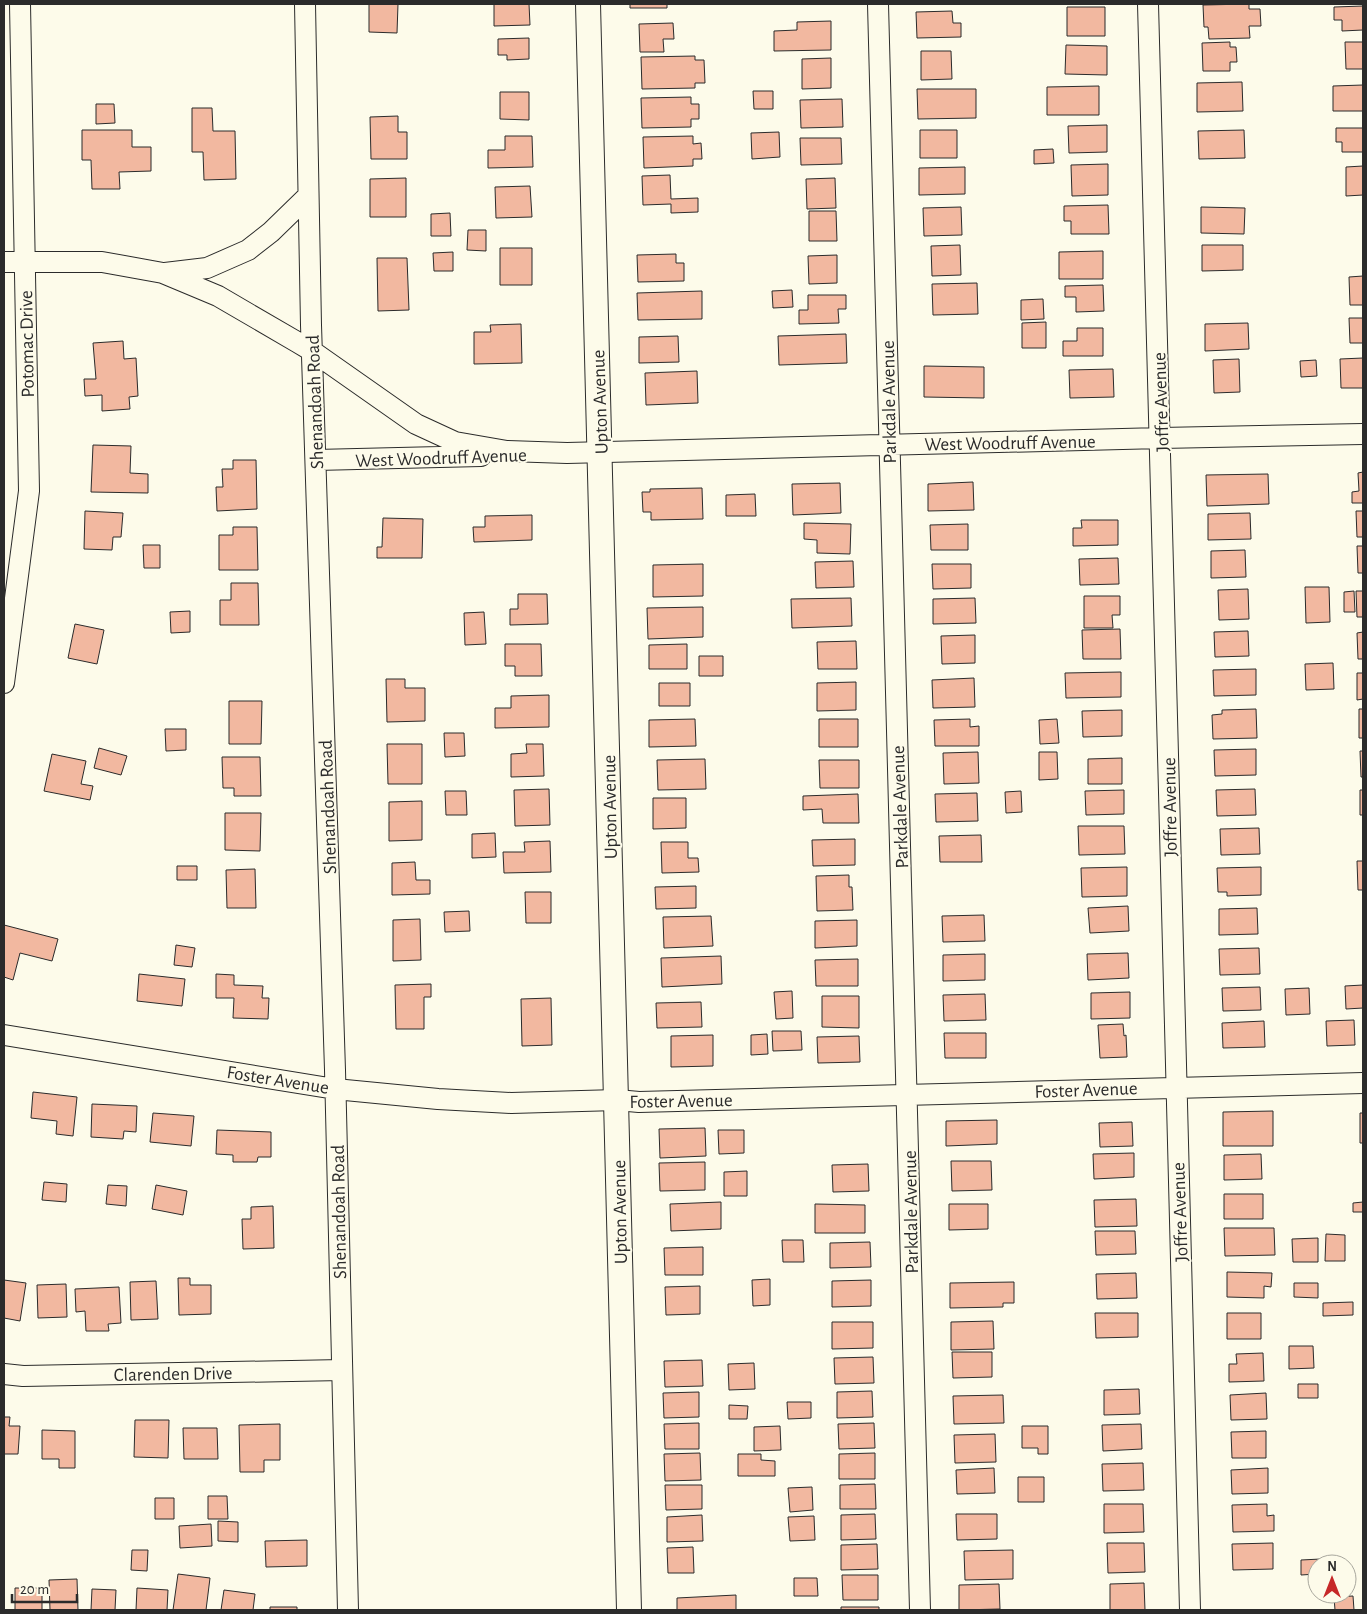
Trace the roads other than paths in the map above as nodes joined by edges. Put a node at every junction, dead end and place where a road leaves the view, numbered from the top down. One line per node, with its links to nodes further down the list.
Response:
1 (20, 4): 7 (street, Potomac Drive)
2 (305, 4): 6 (street, Shenandoah Road)
3 (588, 4): 14 (street, Upton Avenue)
4 (878, 4): 13 (street, Parkdale Avenue)
5 (1148, 4): 12 (street, Joffre Avenue)
6 (308, 196): 9 (street, West Woodruff Avenue); 10 (street, Shenandoah Road)
7 (24, 261): 8 (street, West Woodruff Avenue); 9 (street, West Woodruff Avenue); 17 (street, Potomac Drive)
8 (4, 262)
9 (163, 273): 10 (street, West Woodruff Avenue)
10 (312, 350): 15 (street, West Woodruff Avenue); 16 (street, Shenandoah Road)
11 (1363, 434): 12 (street, West Woodruff Avenue)
12 (1161, 438): 13 (street, West Woodruff Avenue); 20 (street, Joffre Avenue)
13 (889, 444): 14 (street, West Woodruff Avenue); 22 (street, Parkdale Avenue)
14 (600, 451): 15 (street, West Woodruff Avenue); 23 (street, Upton Avenue)
15 (567, 453): 16 (street, West Woodruff Avenue)
16 (316, 460): 21 (street, Shenandoah Road)
17 (4, 683)
18 (4, 1035): 21 (street, Foster Avenue)
19 (1363, 1083): 20 (street, Foster Avenue)
20 (1176, 1087): 22 (street, Foster Avenue); 29 (street, Joffre Avenue)
21 (335, 1089): 23 (street, Foster Avenue); 24 (street, Shenandoah Road)
22 (907, 1094): 23 (street, Foster Avenue); 28 (street, Parkdale Avenue)
23 (616, 1100): 27 (street, Upton Avenue)
24 (342, 1370): 25 (street, Clarenden Drive); 26 (street, Shenandoah Road)
25 (4, 1374)
26 (348, 1610)
27 (630, 1610)
28 (920, 1610)
29 (1190, 1610)

